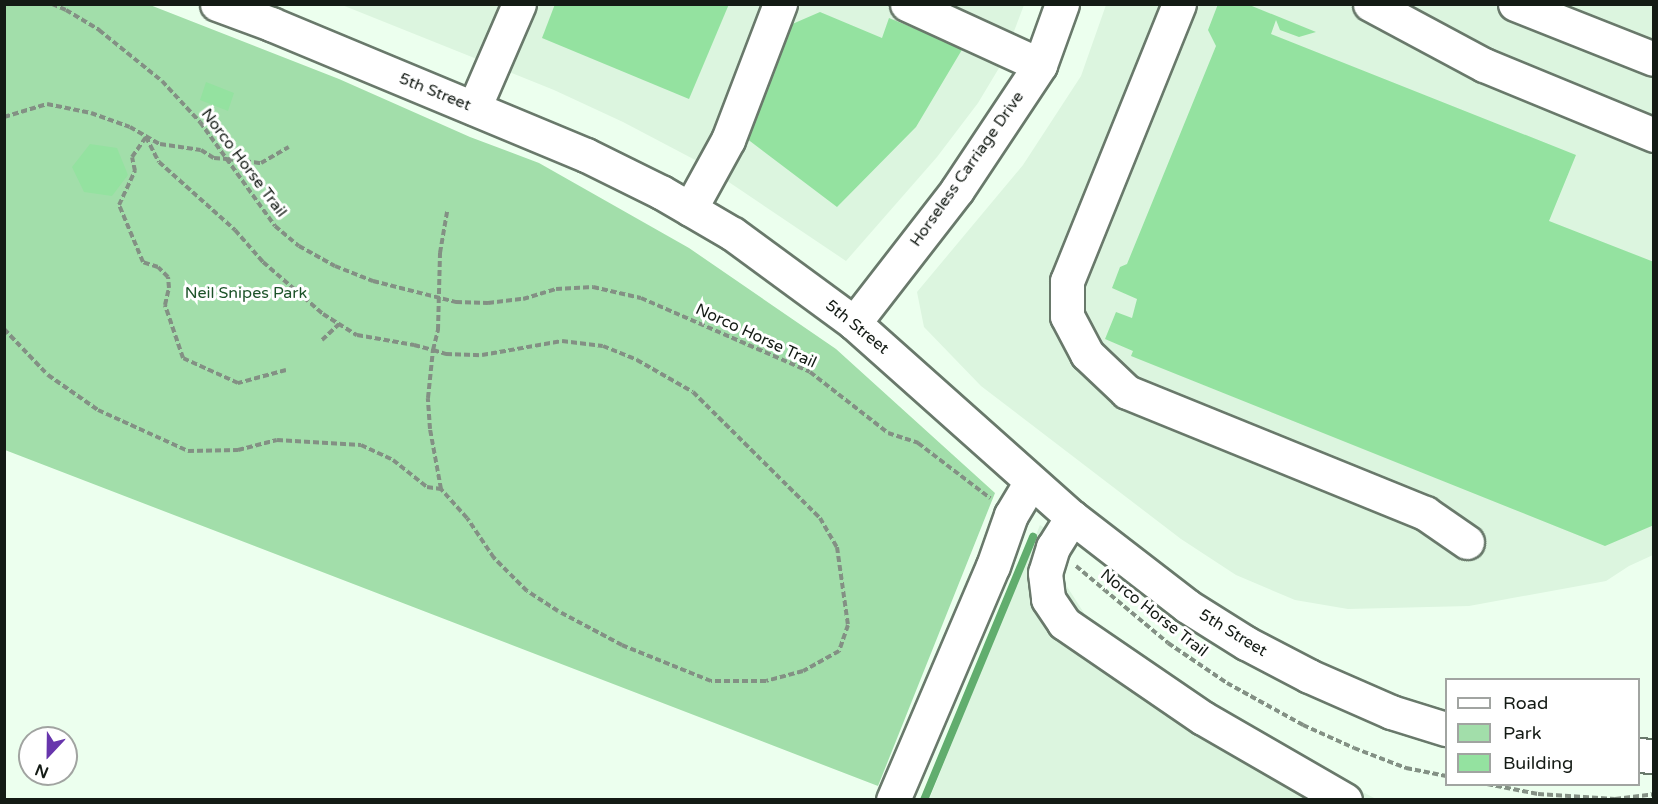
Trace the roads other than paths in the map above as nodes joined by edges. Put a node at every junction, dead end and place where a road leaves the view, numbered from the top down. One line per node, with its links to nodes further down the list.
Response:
1 (216, 4): 11 (street, 5th Street)
2 (519, 4): 11 (street)
3 (780, 4): 13 (street)
4 (907, 4): 10 (street)
5 (1062, 4): 10 (street, Horseless Carriage Drive)
6 (1179, 4): 17 (street)
7 (1370, 4): 12 (street)
8 (1515, 4): 9 (street)
9 (1653, 59)
10 (1040, 65): 14 (street, Horseless Carriage Drive)
11 (474, 108): 13 (street, 5th Street)
12 (1653, 135)
13 (690, 209): 14 (street, 5th Street)
14 (854, 323): 15 (street, 5th Street)
15 (1031, 482): 16 (street, 5th Street); 19 (street)
16 (1072, 517): 18 (street, 5th Street); 20 (street)
17 (1467, 542)
18 (1445, 729)
19 (893, 800)
20 (1346, 800)

